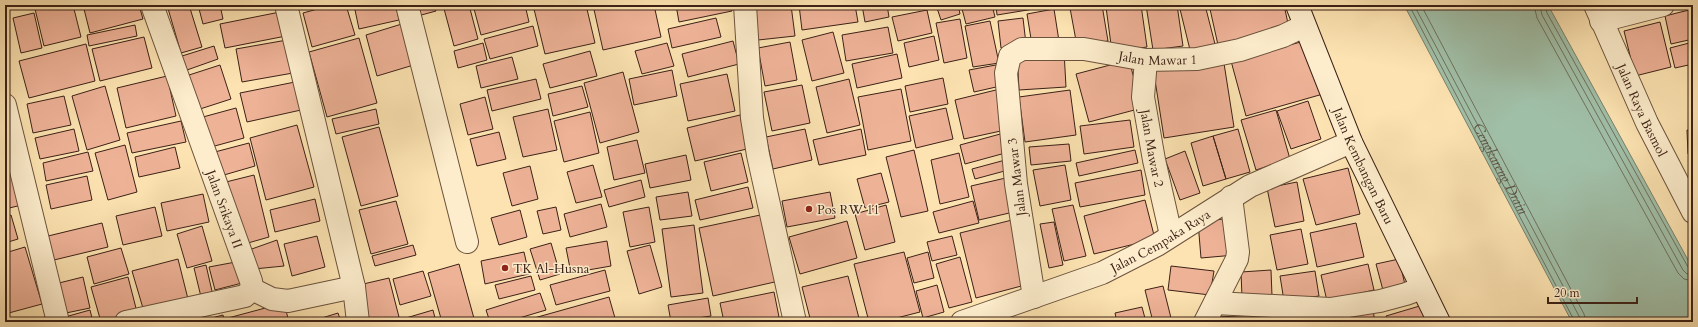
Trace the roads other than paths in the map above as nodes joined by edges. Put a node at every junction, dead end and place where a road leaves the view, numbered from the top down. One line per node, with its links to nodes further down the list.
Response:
1 (152, 5): 19 (street, Jalan Srikaya II)
2 (286, 5): 17 (street)
3 (407, 5): 16 (street)
4 (745, 5): 25 (street)
5 (1297, 5): 8 (street, Jalan Kembangan Baru)
6 (1663, 5): 7 (street)
7 (1598, 13): 14 (street, Jalan Raya Basmol)
8 (1304, 26): 10 (street, Jalan Mawar 1); 12 (street, Jalan Kembangan Baru)
9 (1010, 56): 10 (street, Jalan Mawar 1); 20 (street, Jalan Mawar 3)
10 (1146, 60): 15 (street, Jalan Mawar 2)
11 (5, 105): 22 (street)
12 (1351, 142): 13 (street, Jalan Cempaka Raya); 18 (street, Jalan Kembangan Baru)
13 (1231, 197): 15 (street, Jalan Cempaka Raya); 21 (street)
14 (1693, 212)
15 (1171, 235): 20 (street, Jalan Cempaka Raya)
16 (467, 242)
17 (354, 287): 19 (street); 24 (street)
18 (1422, 288): 21 (street); 28 (street, Jalan Kembangan Baru)
19 (252, 289): 23 (street)
20 (1034, 297): 26 (street, Jalan Cempaka Raya)
21 (1215, 303): 27 (street)
22 (58, 322)
23 (126, 322)
24 (358, 322)
25 (795, 322)
26 (962, 322)
27 (1205, 322)
28 (1439, 322)

